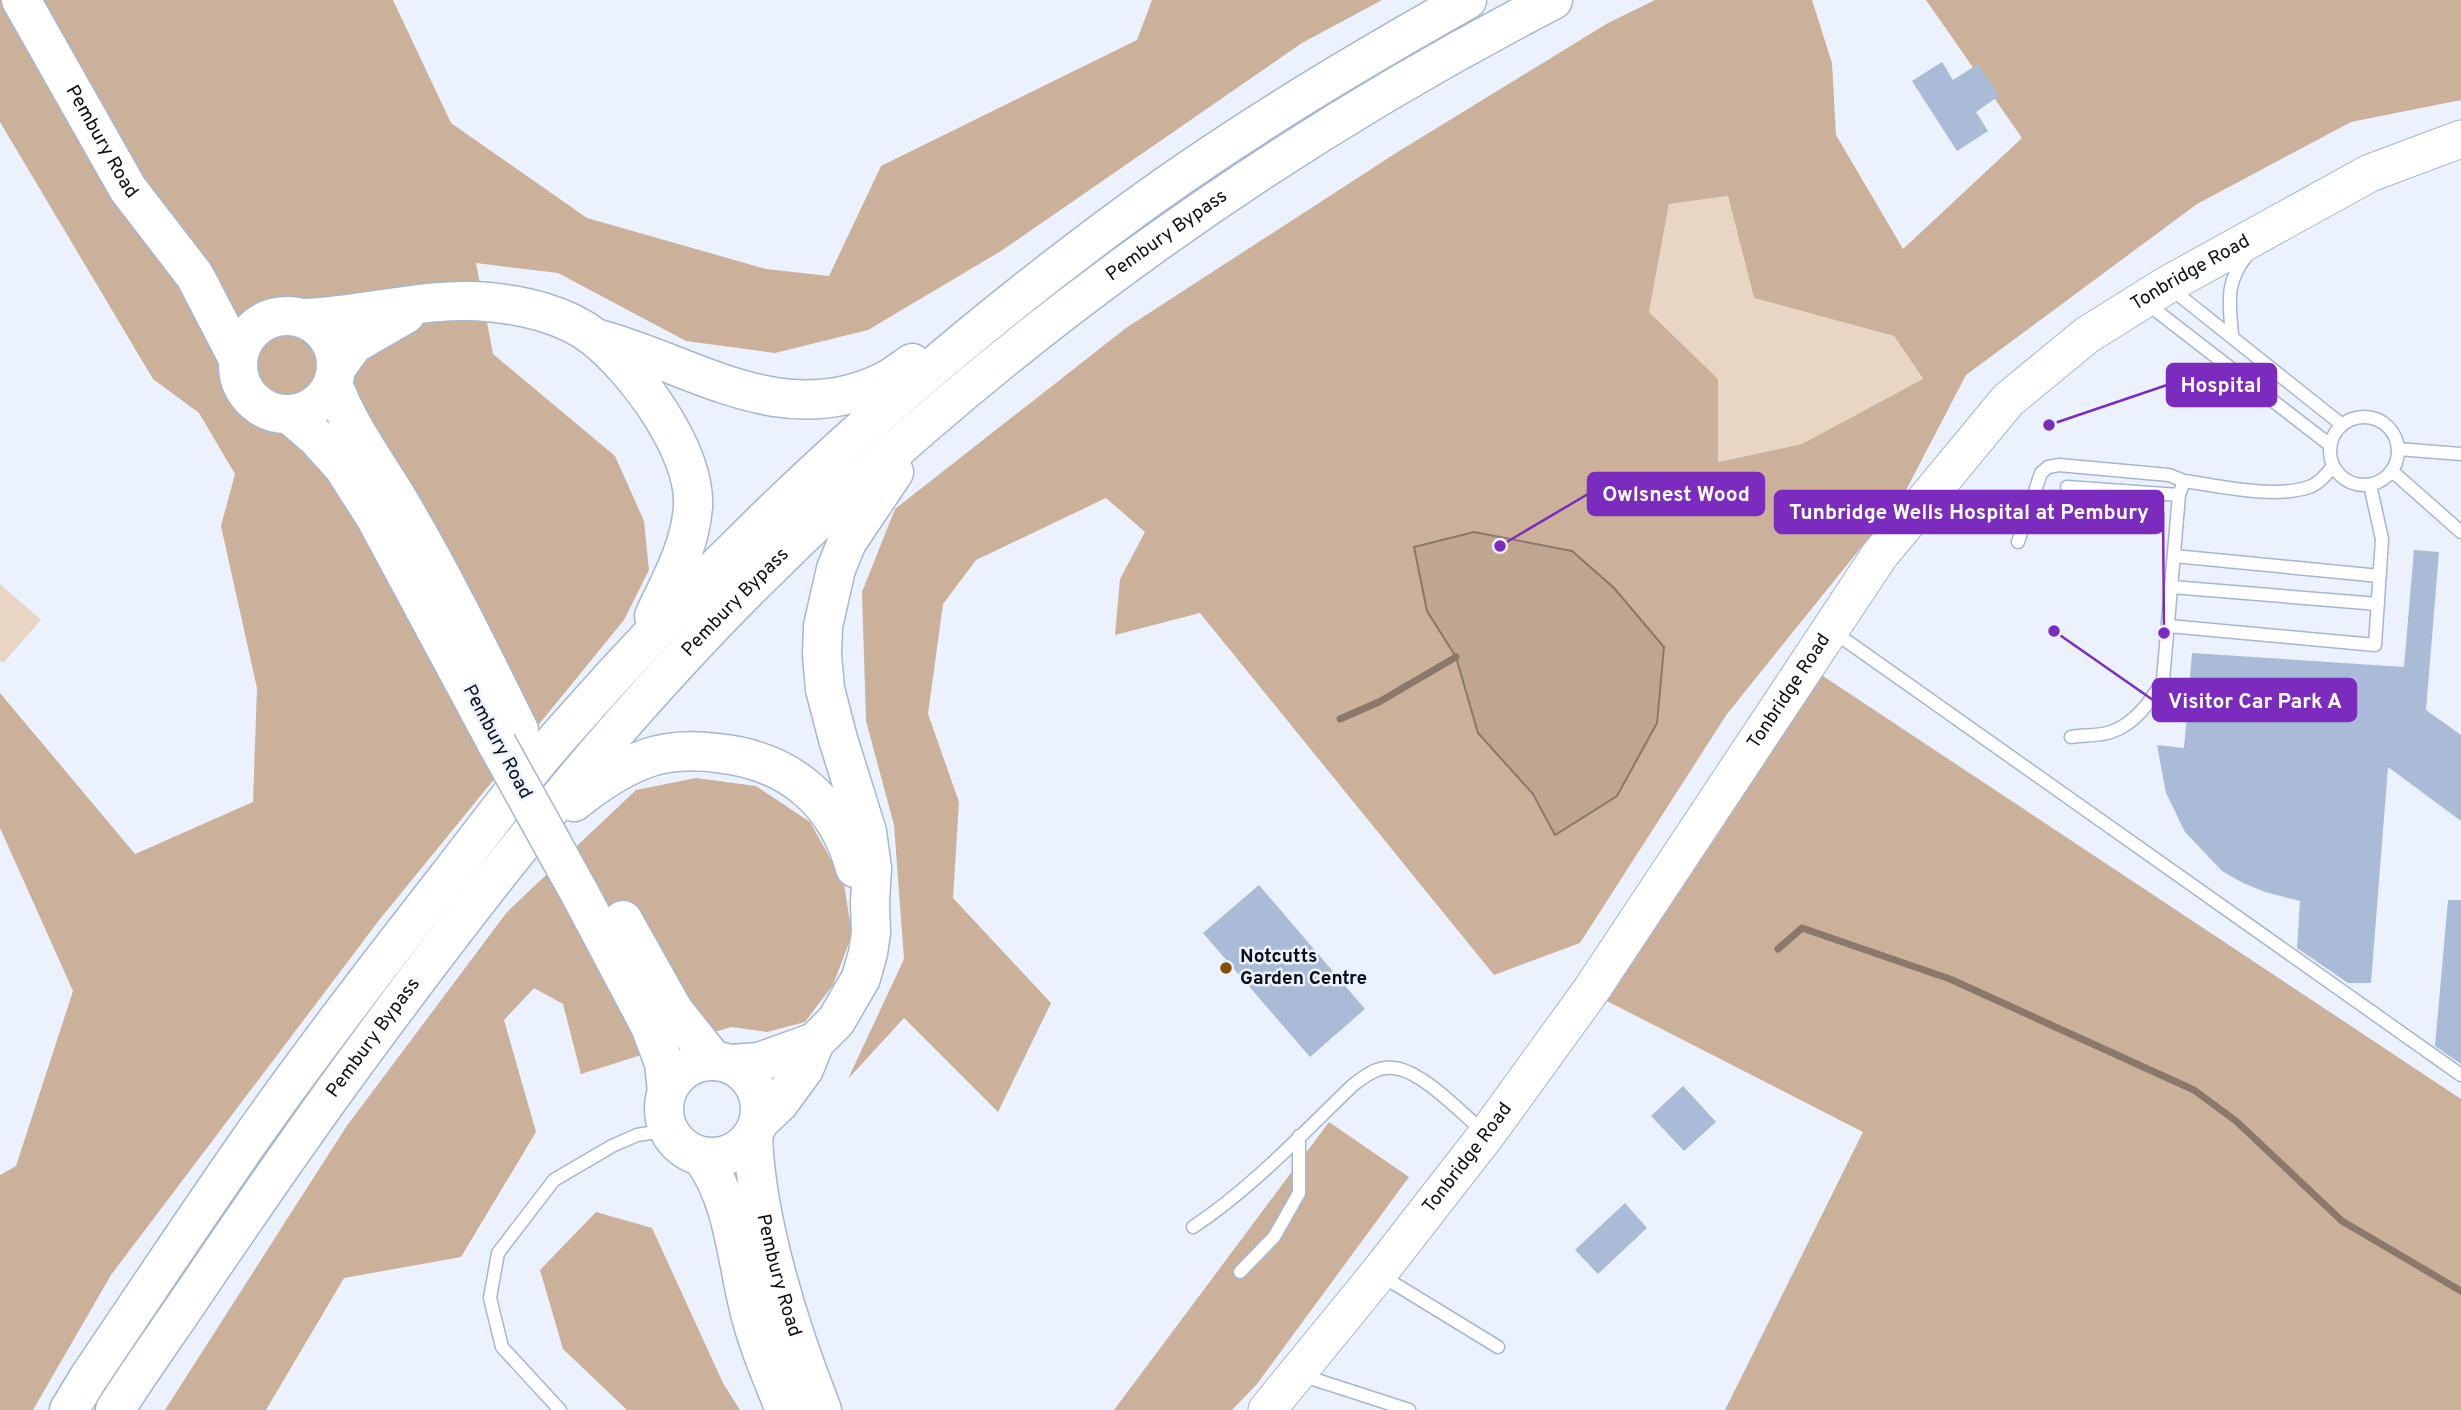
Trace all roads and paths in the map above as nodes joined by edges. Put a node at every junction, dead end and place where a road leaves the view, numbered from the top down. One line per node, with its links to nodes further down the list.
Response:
1 (21, 0): 6 (main road, Pembury Road)
2 (1467, 0): 10 (main road, Pembury Bypass)
3 (1553, 0): 16 (main road, Pembury Bypass)
4 (2461, 139): 5 (street, Tonbridge Road)
5 (2270, 226): 7 (street, Tonbridge Road); 11 (lane)
6 (195, 276): 9 (main road, Pembury Road); 13 (main road, Pembury Road)
7 (2155, 293): 11 (lane); 18 (lane); 34 (street, Tonbridge Road)
8 (423, 305): 9 (main road); 12 (main road); 14 (main road)
9 (288, 318): 13 (main road); 14 (main road)
10 (969, 335): 12 (main road); 35 (main road, Pembury Bypass)
11 (2232, 335): 17 (lane)
12 (594, 337): 35 (main road)
13 (238, 359): 15 (main road)
14 (335, 375): 15 (main road); 36 (main road, Pembury Road)
15 (289, 414): 36 (main road, Pembury Road)
16 (937, 414): 38 (main road, Pembury Bypass); 40 (main road)
17 (2341, 424): 18 (lane); 19 (lane)
18 (2330, 445): 21 (lane)
19 (2399, 449): 20 (lane); 22 (lane)
20 (2461, 454)
21 (2333, 466): 23 (lane); 24 (lane)
22 (2392, 471): 24 (lane); 27 (lane)
23 (2184, 481): 26 (lane); 28 (lane)
24 (2370, 485): 30 (lane)
25 (2067, 486): 26 (lane)
26 (2179, 495): 29 (lane)
27 (2461, 531)
28 (2018, 542)
29 (2174, 556): 30 (lane); 31 (lane)
30 (2380, 576): 32 (lane)
31 (2172, 587): 32 (lane); 33 (lane)
32 (2378, 604): 33 (lane)
33 (2169, 625): 37 (lane)
34 (1830, 630): 43 (lane); 47 (street, Tonbridge Road)
35 (637, 652): 55 (main road, Pembury Bypass)
36 (508, 737): 39 (main road, Pembury Road)
37 (2071, 737)
38 (519, 849): 40 (main road); 56 (main road, Pembury Bypass)
39 (590, 886): 42 (main road, Pembury Road); 44 (main road, Pembury Road)
40 (870, 902): 41 (main road)
41 (815, 1042): 42 (main road); 45 (main road)
42 (723, 1062): 44 (main road); 45 (main road)
43 (2461, 1075)
44 (667, 1091): 46 (main road)
45 (755, 1129): 49 (main road); 59 (main road, Pembury Road)
46 (669, 1130): 49 (main road); 57 (lane)
47 (1487, 1134): 48 (lane); 52 (street, Tonbridge Road)
48 (1299, 1136): 50 (lane); 51 (lane)
49 (702, 1157): 58 (main road, Pembury Road)
50 (1193, 1227)
51 (1240, 1272)
52 (1378, 1274): 53 (lane); 54 (street, Tonbridge Road)
53 (1498, 1347)
54 (1297, 1374): 60 (street, Tonbridge Road); 61 (lane)
55 (69, 1410)
56 (116, 1410)
57 (558, 1410)
58 (785, 1410)
59 (822, 1410)
60 (1267, 1410)
61 (1409, 1410)

